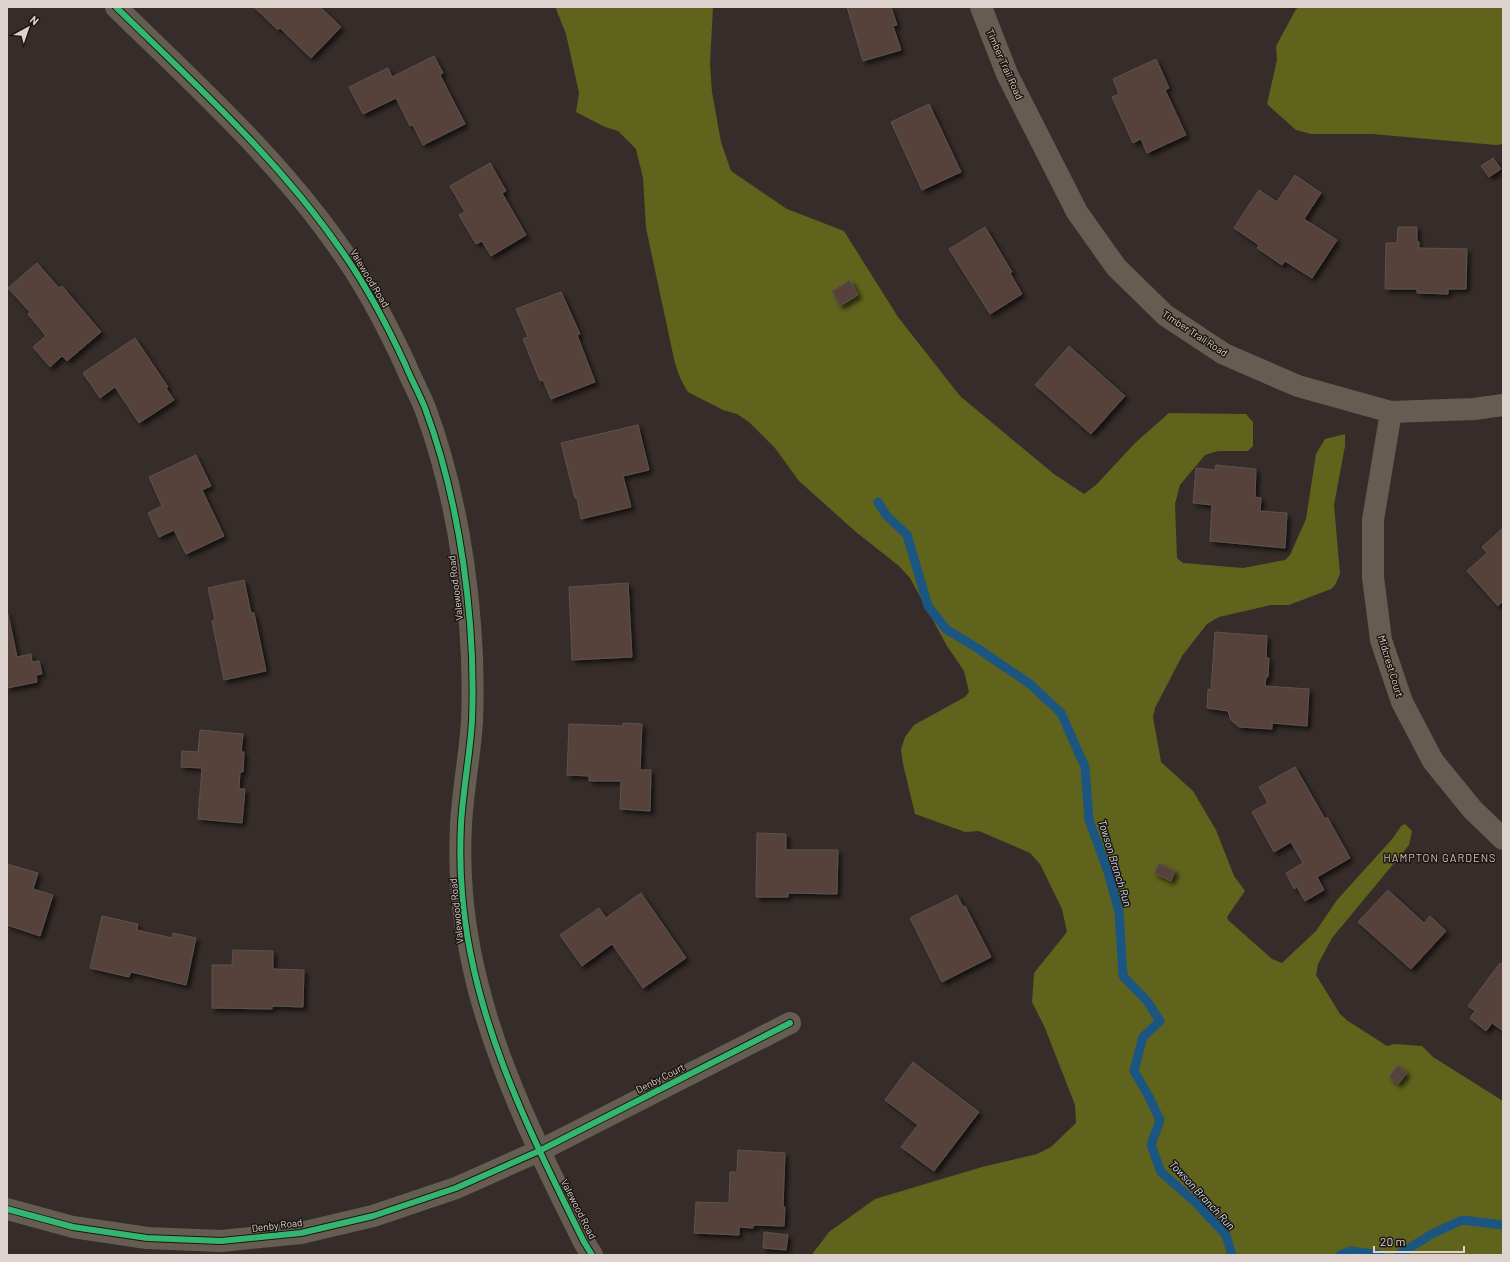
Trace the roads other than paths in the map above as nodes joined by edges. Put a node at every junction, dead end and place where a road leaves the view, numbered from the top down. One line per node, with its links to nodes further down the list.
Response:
1 (116, 7): 7 (street, Valewood Road)
2 (981, 7): 4 (street, Timber Trail Road)
3 (1503, 405): 4 (street, Timber Trail Road)
4 (1391, 412): 5 (street, Midcrest Court)
5 (1503, 839)
6 (790, 1022): 7 (street, Denby Court)
7 (539, 1151): 8 (street, Denby Road); 9 (street, Valewood Road)
8 (7, 1209)
9 (592, 1255)

